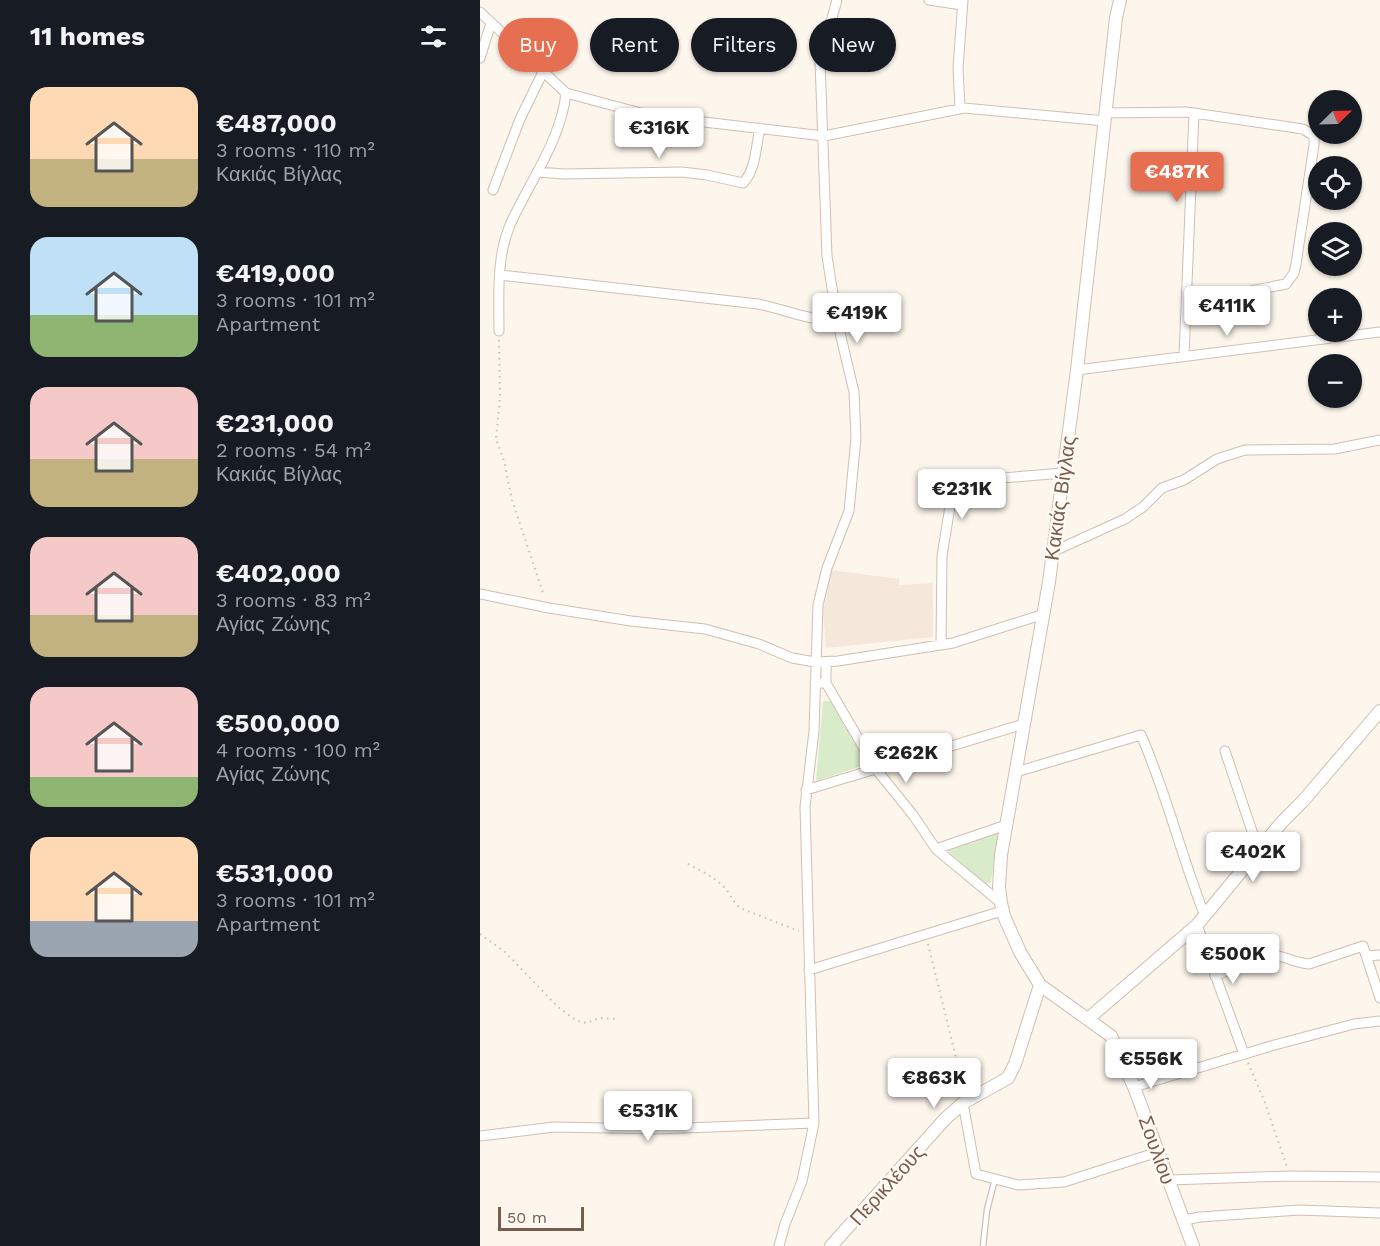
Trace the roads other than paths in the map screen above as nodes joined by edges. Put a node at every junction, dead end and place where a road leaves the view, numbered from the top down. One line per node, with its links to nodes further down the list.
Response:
1 (837, 0): 15 (street)
2 (928, 0): 4 (street)
3 (1120, 0): 13 (street, Κακιάς Βίγλας)
4 (963, 2): 11 (street)
5 (480, 12): 6 (street)
6 (491, 23): 7 (street); 8 (street)
7 (498, 30)
8 (480, 58)
9 (543, 72): 10 (street); 17 (street)
10 (566, 93): 14 (street); 16 (street)
11 (960, 109): 13 (street); 15 (street)
12 (1194, 113): 13 (street); 19 (street); 19 (street)
13 (1105, 117): 24 (street, Κακιάς Βίγλας)
14 (760, 128): 15 (street); 16 (street)
15 (824, 136): 20 (street)
16 (537, 172): 18 (street)
17 (493, 190)
18 (500, 275): 20 (street); 21 (street)
19 (1186, 313): 23 (street)
20 (837, 320): 33 (street)
21 (499, 331)
22 (1380, 332): 23 (street)
23 (1184, 356): 24 (street)
24 (1077, 370): 26 (street, Κακιάς Βίγλας)
25 (1380, 440): 29 (street)
26 (1064, 473): 27 (street); 29 (street, Κακιάς Βίγλας)
27 (954, 482): 28 (lane); 32 (street)
28 (922, 483)
29 (1052, 552): 31 (street, Κακιάς Βίγλας)
30 (480, 594): 33 (street)
31 (1044, 614): 32 (street); 37 (street, Κακιάς Βίγλας)
32 (941, 645): 34 (street)
33 (815, 662): 34 (street); 35 (street)
34 (826, 662): 35 (street)
35 (820, 683): 39 (street); 41 (street)
36 (1380, 711): 44 (street)
37 (1024, 724): 39 (street); 40 (street, Κακιάς Βίγλας)
38 (1225, 751): 44 (street)
39 (876, 769): 41 (street); 43 (street)
40 (1016, 771): 42 (street, Κακιάς Βίγλας); 46 (street)
41 (806, 790): 49 (street)
42 (1006, 825): 43 (street); 45 (street, Κακιάς Βίγλας)
43 (936, 849): 45 (street)
44 (1259, 852): 46 (street)
45 (1001, 907): 49 (street); 51 (street, Κακιάς Βίγλας)
46 (1201, 920): 50 (street); 53 (street)
47 (1380, 955): 48 (street)
48 (1367, 956): 50 (street); 52 (street)
49 (809, 970): 58 (street)
50 (1215, 976): 55 (street)
51 (1040, 985): 53 (street, Σουλίου); 57 (street, Περικλέους)
52 (1380, 998)
53 (1089, 1018): 56 (street, Σουλίου)
54 (1380, 1021): 55 (street)
55 (1244, 1054): 56 (street)
56 (1134, 1087): 60 (street, Σουλίου)
57 (965, 1102): 62 (street); 67 (street, Περικλέους)
58 (814, 1123): 59 (street); 66 (street)
59 (480, 1136)
60 (1158, 1152): 62 (street); 63 (street, Σουλίου)
61 (1380, 1177): 63 (street)
62 (995, 1179): 68 (lane)
63 (1169, 1180): 65 (street, Σουλίου)
64 (1380, 1213): 65 (street)
65 (1184, 1220): 69 (street, Σουλίου)
66 (779, 1246)
67 (831, 1246)
68 (983, 1246)
69 (1192, 1246)

